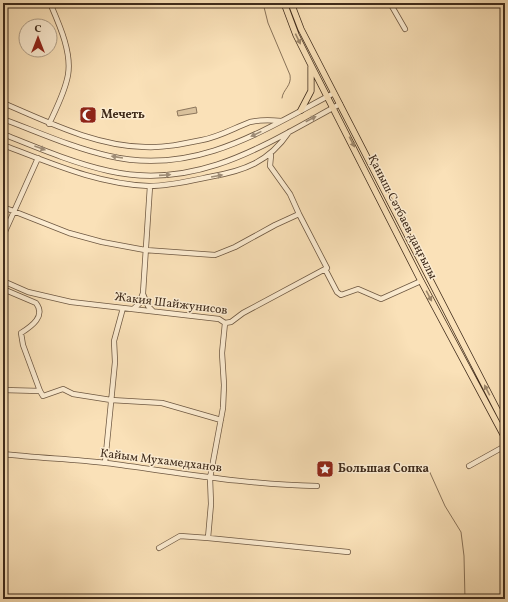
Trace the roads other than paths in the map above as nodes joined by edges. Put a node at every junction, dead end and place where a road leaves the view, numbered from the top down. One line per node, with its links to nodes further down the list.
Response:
1 (50, 3): 15 (street)
2 (284, 3): 6 (main road, Қаныш Сәтбаев даңғылы, one-way to 6)
3 (291, 3): 7 (main road, Қаныш Сәтбаев даңғылы)
4 (390, 3): 5 (street)
5 (405, 30)
6 (311, 65): 8 (main road, Қаныш Сәтбаев даңғылы); 12 (main road)
7 (334, 93): 8 (street); 10 (main road, Қаныш Сәтбаев даңғылы)
8 (328, 96): 11 (main road, Қаныш Сәтбаев даңғылы); 12 (street)
9 (3, 103): 15 (street)
10 (340, 104): 11 (street); 40 (main road, Қаныш Сәтбаев даңғылы, one-way to 10)
11 (334, 107): 16 (street, one-way to 11); 29 (main road, Қаныш Сәтбаев даңғылы, one-way to 29)
12 (301, 110): 14 (street)
13 (3, 119): 14 (street, one-way to 13)
14 (282, 121): 15 (street)
15 (49, 124)
16 (290, 131): 17 (street, one-way to 16); 19 (street)
17 (3, 134)
18 (3, 145): 20 (street)
19 (271, 155): 21 (street, one-way to 19); 24 (street)
20 (38, 158): 21 (street); 23 (street)
21 (150, 186): 26 (street)
22 (3, 207): 23 (street)
23 (13, 211): 25 (street); 26 (street)
24 (299, 214): 26 (street); 27 (street)
25 (3, 236)
26 (145, 250): 31 (street)
27 (326, 268): 29 (street); 35 (street, Жакия Шайжунисов)
28 (3, 281): 32 (street, Жакия Шайжунисов)
29 (421, 281): 41 (main road, Қаныш Сәтбаев даңғылы, one-way to 41)
30 (3, 289): 37 (street)
31 (143, 293): 33 (street); 34 (street)
32 (123, 308): 33 (street, Жакия Шайжунисов); 38 (street)
33 (133, 309): 34 (street, Жакия Шайжунисов)
34 (153, 311): 35 (street, Жакия Шайжунисов)
35 (225, 323): 39 (street)
36 (3, 390): 37 (street)
37 (40, 391): 38 (street)
38 (111, 400): 39 (street); 44 (street)
39 (221, 420): 46 (street)
40 (505, 425)
41 (505, 438)
42 (505, 446): 45 (street)
43 (3, 454): 44 (street, Кайым Мухамедханов)
44 (105, 463): 46 (street, Кайым Мухамедханов)
45 (469, 466)
46 (210, 478): 47 (street, Кайым Мухамедханов); 48 (street)
47 (317, 486)
48 (208, 538): 49 (street); 50 (street)
49 (159, 548)
50 (348, 552)

